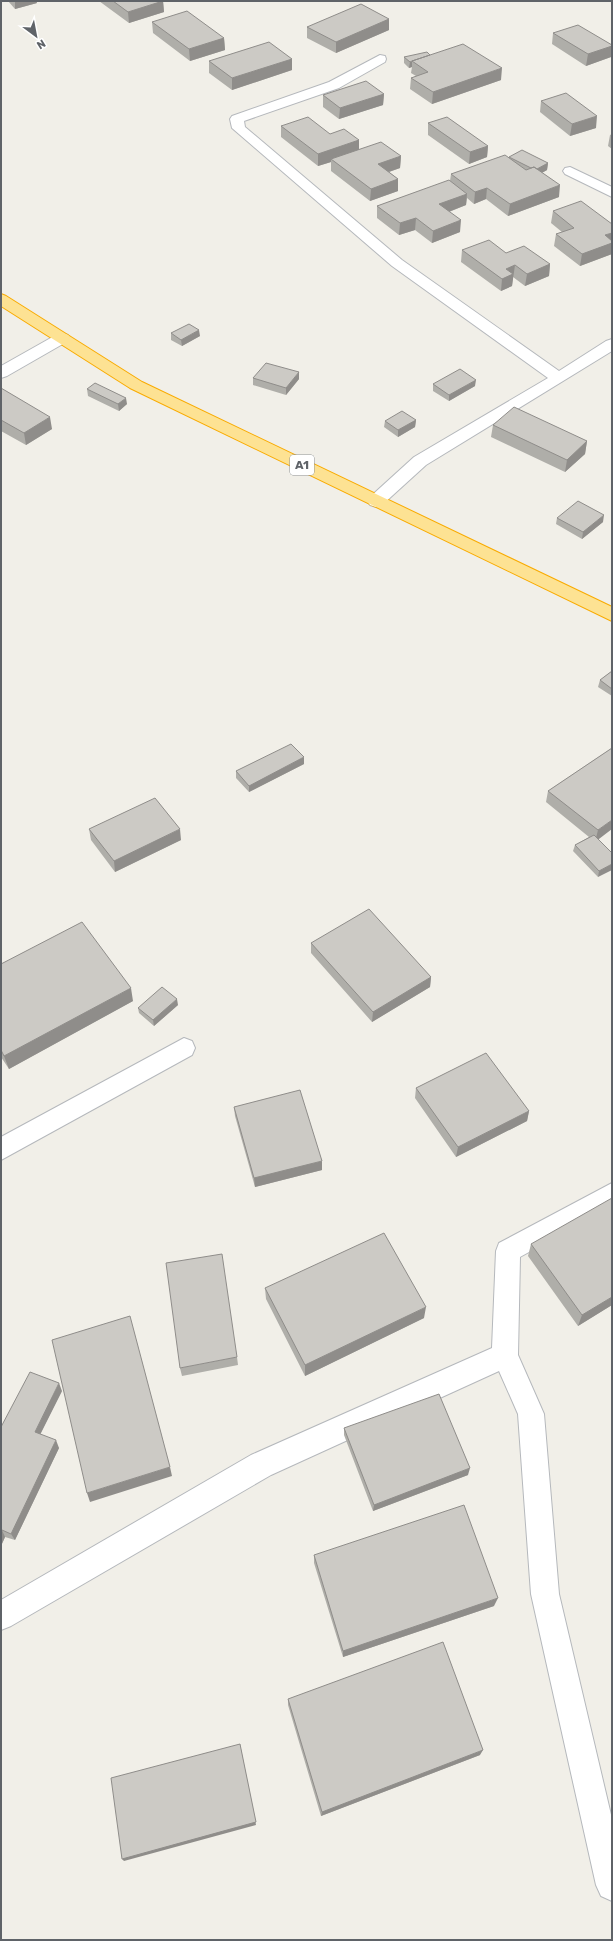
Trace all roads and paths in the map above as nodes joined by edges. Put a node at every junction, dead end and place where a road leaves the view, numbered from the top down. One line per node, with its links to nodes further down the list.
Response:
1 (380, 58): 8 (street)
2 (570, 171): 3 (street)
3 (612, 193)
4 (1, 298): 5 (highway, A1)
5 (62, 338): 7 (street); 9 (highway, A1)
6 (612, 344): 8 (street)
7 (1, 373)
8 (559, 378): 9 (street)
9 (376, 501): 10 (highway, A1)
10 (612, 616)
11 (184, 1048): 12 (street)
12 (1, 1149)
13 (612, 1194): 14 (street)
14 (505, 1355): 15 (street); 16 (street)
15 (1, 1616)
16 (612, 1885)

